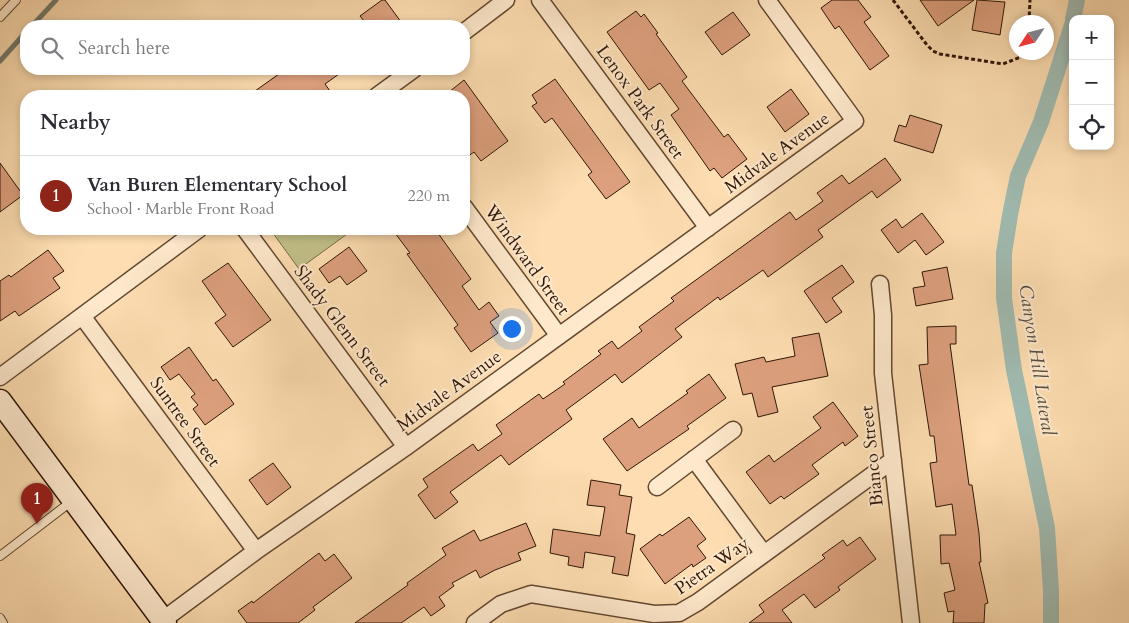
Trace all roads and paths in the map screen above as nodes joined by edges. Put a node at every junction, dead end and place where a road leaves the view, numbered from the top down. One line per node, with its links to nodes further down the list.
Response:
1 (16, 0): 8 (lane)
2 (506, 0): 9 (street)
3 (540, 0): 14 (street, Lenox Park Street)
4 (767, 0): 14 (street, Midvale Avenue)
5 (894, 0): 10 (path)
6 (1030, 0): 7 (path)
7 (1029, 15)
8 (0, 16)
9 (470, 27)
10 (1013, 60)
11 (406, 75): 12 (street)
12 (387, 90)
13 (470, 215): 19 (street, Windward Street)
14 (708, 228): 19 (street, Midvale Avenue)
15 (191, 235): 18 (street)
16 (249, 235): 23 (street, Shady Glenn Street)
17 (880, 284): 25 (street, Bianco Street)
18 (82, 316): 20 (street); 28 (street, Suntree Street)
19 (559, 336): 23 (street, Midvale Avenue)
20 (0, 376)
21 (0, 401): 27 (street)
22 (733, 430): 24 (street)
23 (406, 447): 28 (street, Midvale Avenue)
24 (694, 459): 26 (street); 29 (street)
25 (893, 460): 29 (street, Pietra Way); 35 (street, Bianco Street)
26 (657, 487)
27 (73, 500): 30 (lane); 32 (street)
28 (256, 551): 32 (street, Midvale Avenue)
29 (764, 554): 34 (street, Pietra Way)
30 (0, 556)
31 (0, 618): 33 (lane)
32 (162, 622)
33 (3, 623)
34 (475, 623)
35 (911, 623)

